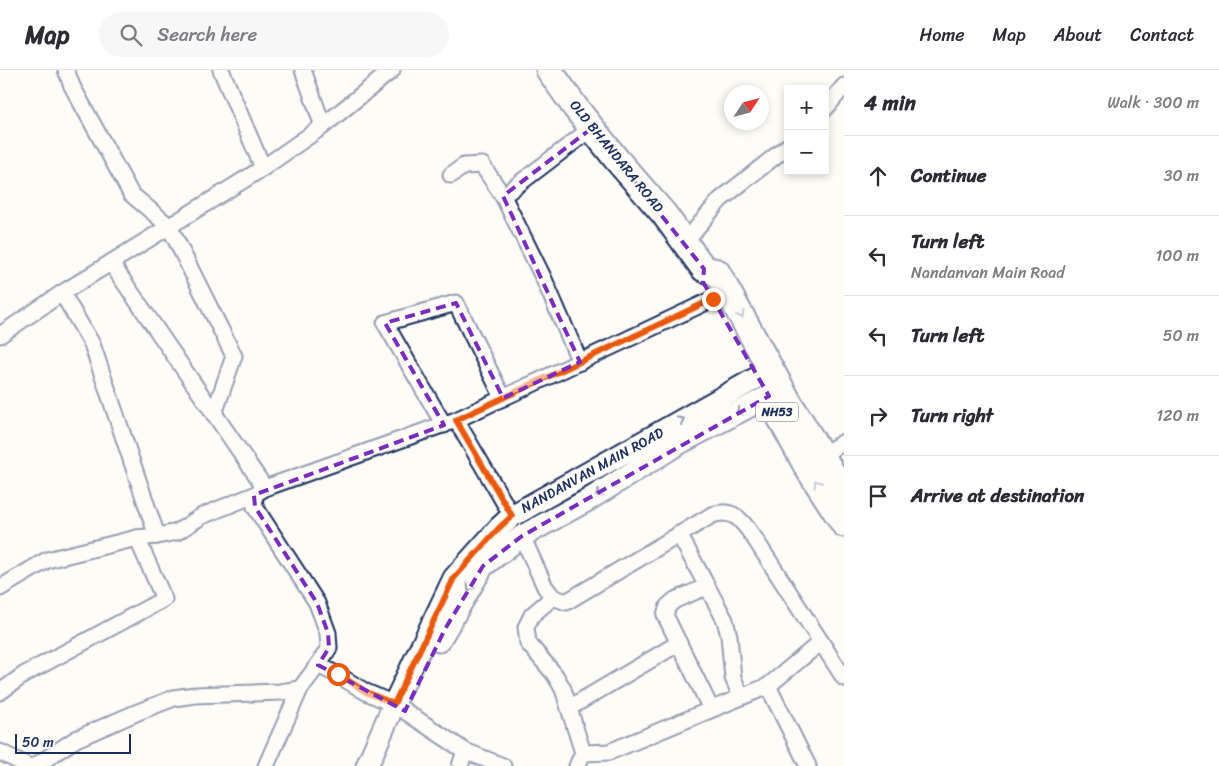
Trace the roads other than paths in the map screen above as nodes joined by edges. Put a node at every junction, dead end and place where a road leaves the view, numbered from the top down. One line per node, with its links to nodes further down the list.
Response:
1 (66, 70): 14 (street)
2 (221, 70): 11 (street)
3 (303, 70): 8 (street)
4 (392, 70): 8 (street)
5 (549, 70): 9 (highway, OLD BHANDARA ROAD / NH53)
6 (844, 86): 7 (street)
7 (829, 104)
8 (323, 126): 11 (street)
9 (592, 128): 13 (street); 15 (highway, OLD BHANDARA ROAD / NH53)
10 (784, 149): 15 (street)
11 (263, 168): 14 (street)
12 (451, 175): 13 (street)
13 (504, 196): 21 (street)
14 (169, 226): 16 (street); 24 (street)
15 (685, 242): 17 (highway, NH53)
16 (111, 263): 18 (street); 24 (street)
17 (704, 269): 19 (highway, NH53); 22 (highway, NH53, one-way to 22)
18 (62, 293): 20 (street); 33 (street)
19 (713, 299): 21 (street); 22 (highway, NH53)
20 (0, 335)
21 (580, 362): 23 (street)
22 (770, 383): 27 (highway, NH53); 30 (main road, NANDANVAN MAIN ROAD, one-way to 22); 31 (highway, NH53, one-way to 22); 34 (main road, one-way to 34)
23 (503, 398): 25 (street); 25 (street)
24 (214, 414): 28 (street)
25 (450, 422): 28 (street); 30 (street)
26 (844, 442): 27 (street)
27 (822, 454): 29 (highway, NH53)
28 (259, 492): 33 (street); 41 (street)
29 (844, 492)
30 (512, 516): 47 (main road, NANDANVAN MAIN ROAD)
31 (844, 524)
32 (679, 534): 36 (street); 38 (street); 39 (street)
33 (157, 536): 35 (street)
34 (522, 536): 38 (street); 47 (main road, one-way to 47)
35 (137, 538): 37 (street); 45 (street)
36 (706, 587): 40 (street); 46 (street)
37 (0, 588)
38 (553, 597): 48 (street)
39 (821, 642): 42 (street); 43 (street)
40 (679, 643): 48 (street); 49 (street)
41 (318, 665): 44 (street); 47 (street)
42 (844, 678)
43 (768, 686): 46 (street); 60 (street)
44 (300, 688): 54 (street); 55 (street)
45 (0, 692)
46 (741, 696): 49 (street)
47 (400, 708): 50 (street); 56 (main road, NANDANVAN MAIN ROAD); 57 (main road)
48 (569, 708): 52 (street)
49 (711, 709): 52 (street)
50 (465, 751): 58 (street); 59 (street)
51 (0, 752): 53 (street)
52 (580, 760)
53 (28, 766)
54 (35, 766)
55 (266, 766)
56 (367, 766)
57 (382, 766)
58 (460, 766)
59 (503, 766)
60 (808, 766)

